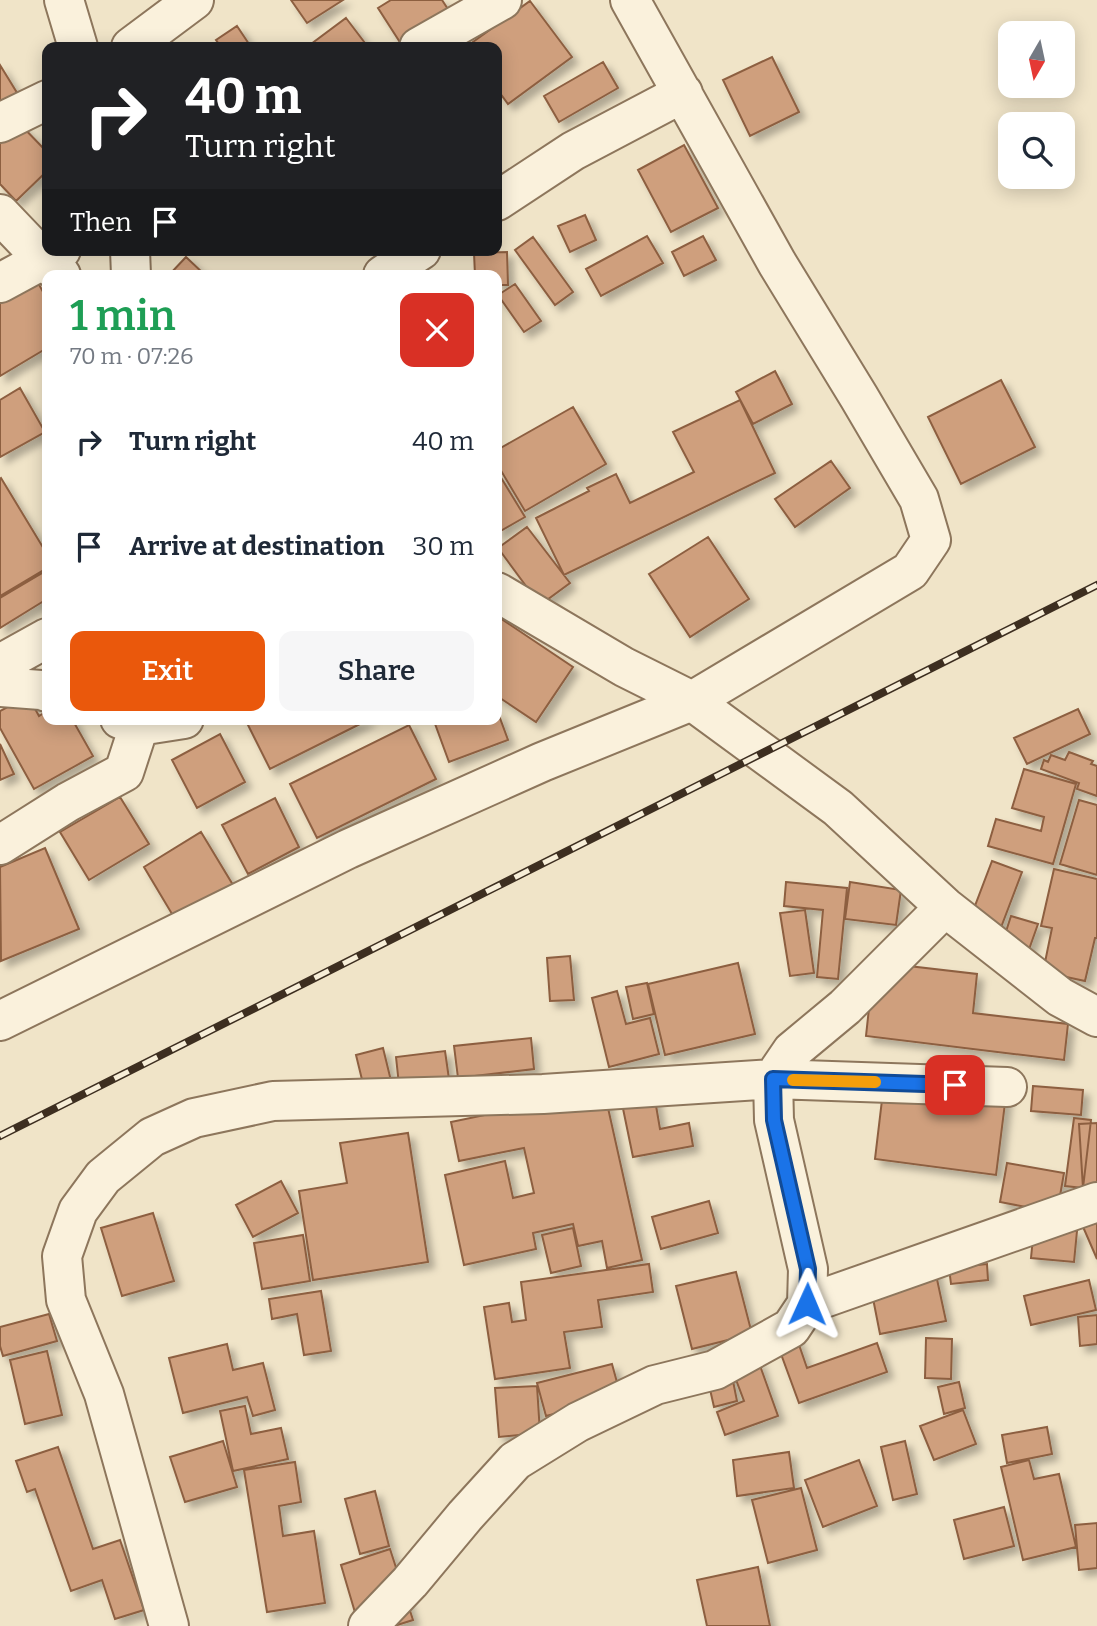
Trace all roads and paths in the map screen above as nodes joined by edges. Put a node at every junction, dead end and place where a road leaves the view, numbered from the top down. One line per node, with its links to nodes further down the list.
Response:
1 (64, 0): 5 (street)
2 (194, 0): 6 (street)
3 (502, 0): 7 (street)
4 (630, 0): 8 (street)
5 (77, 42)
6 (138, 42)
7 (428, 42)
8 (683, 93): 11 (street); 23 (street)
9 (42, 102): 10 (street)
10 (0, 123)
11 (502, 198)
12 (0, 214): 13 (street)
13 (42, 251)
14 (412, 256): 16 (street)
15 (55, 262): 17 (street)
16 (391, 270)
17 (0, 283)
18 (502, 595): 23 (street)
19 (42, 641): 20 (street)
20 (0, 664)
21 (0, 687): 22 (street)
22 (42, 690)
23 (692, 701): 26 (street); 28 (street)
24 (129, 725): 25 (street)
25 (0, 845)
26 (946, 907): 27 (street); 29 (street)
27 (1097, 1017)
28 (0, 1021)
29 (773, 1079): 30 (street); 32 (street); 33 (street)
30 (1007, 1087)
31 (1097, 1202): 32 (street)
32 (807, 1304): 34 (street)
33 (169, 1626)
34 (368, 1626)

